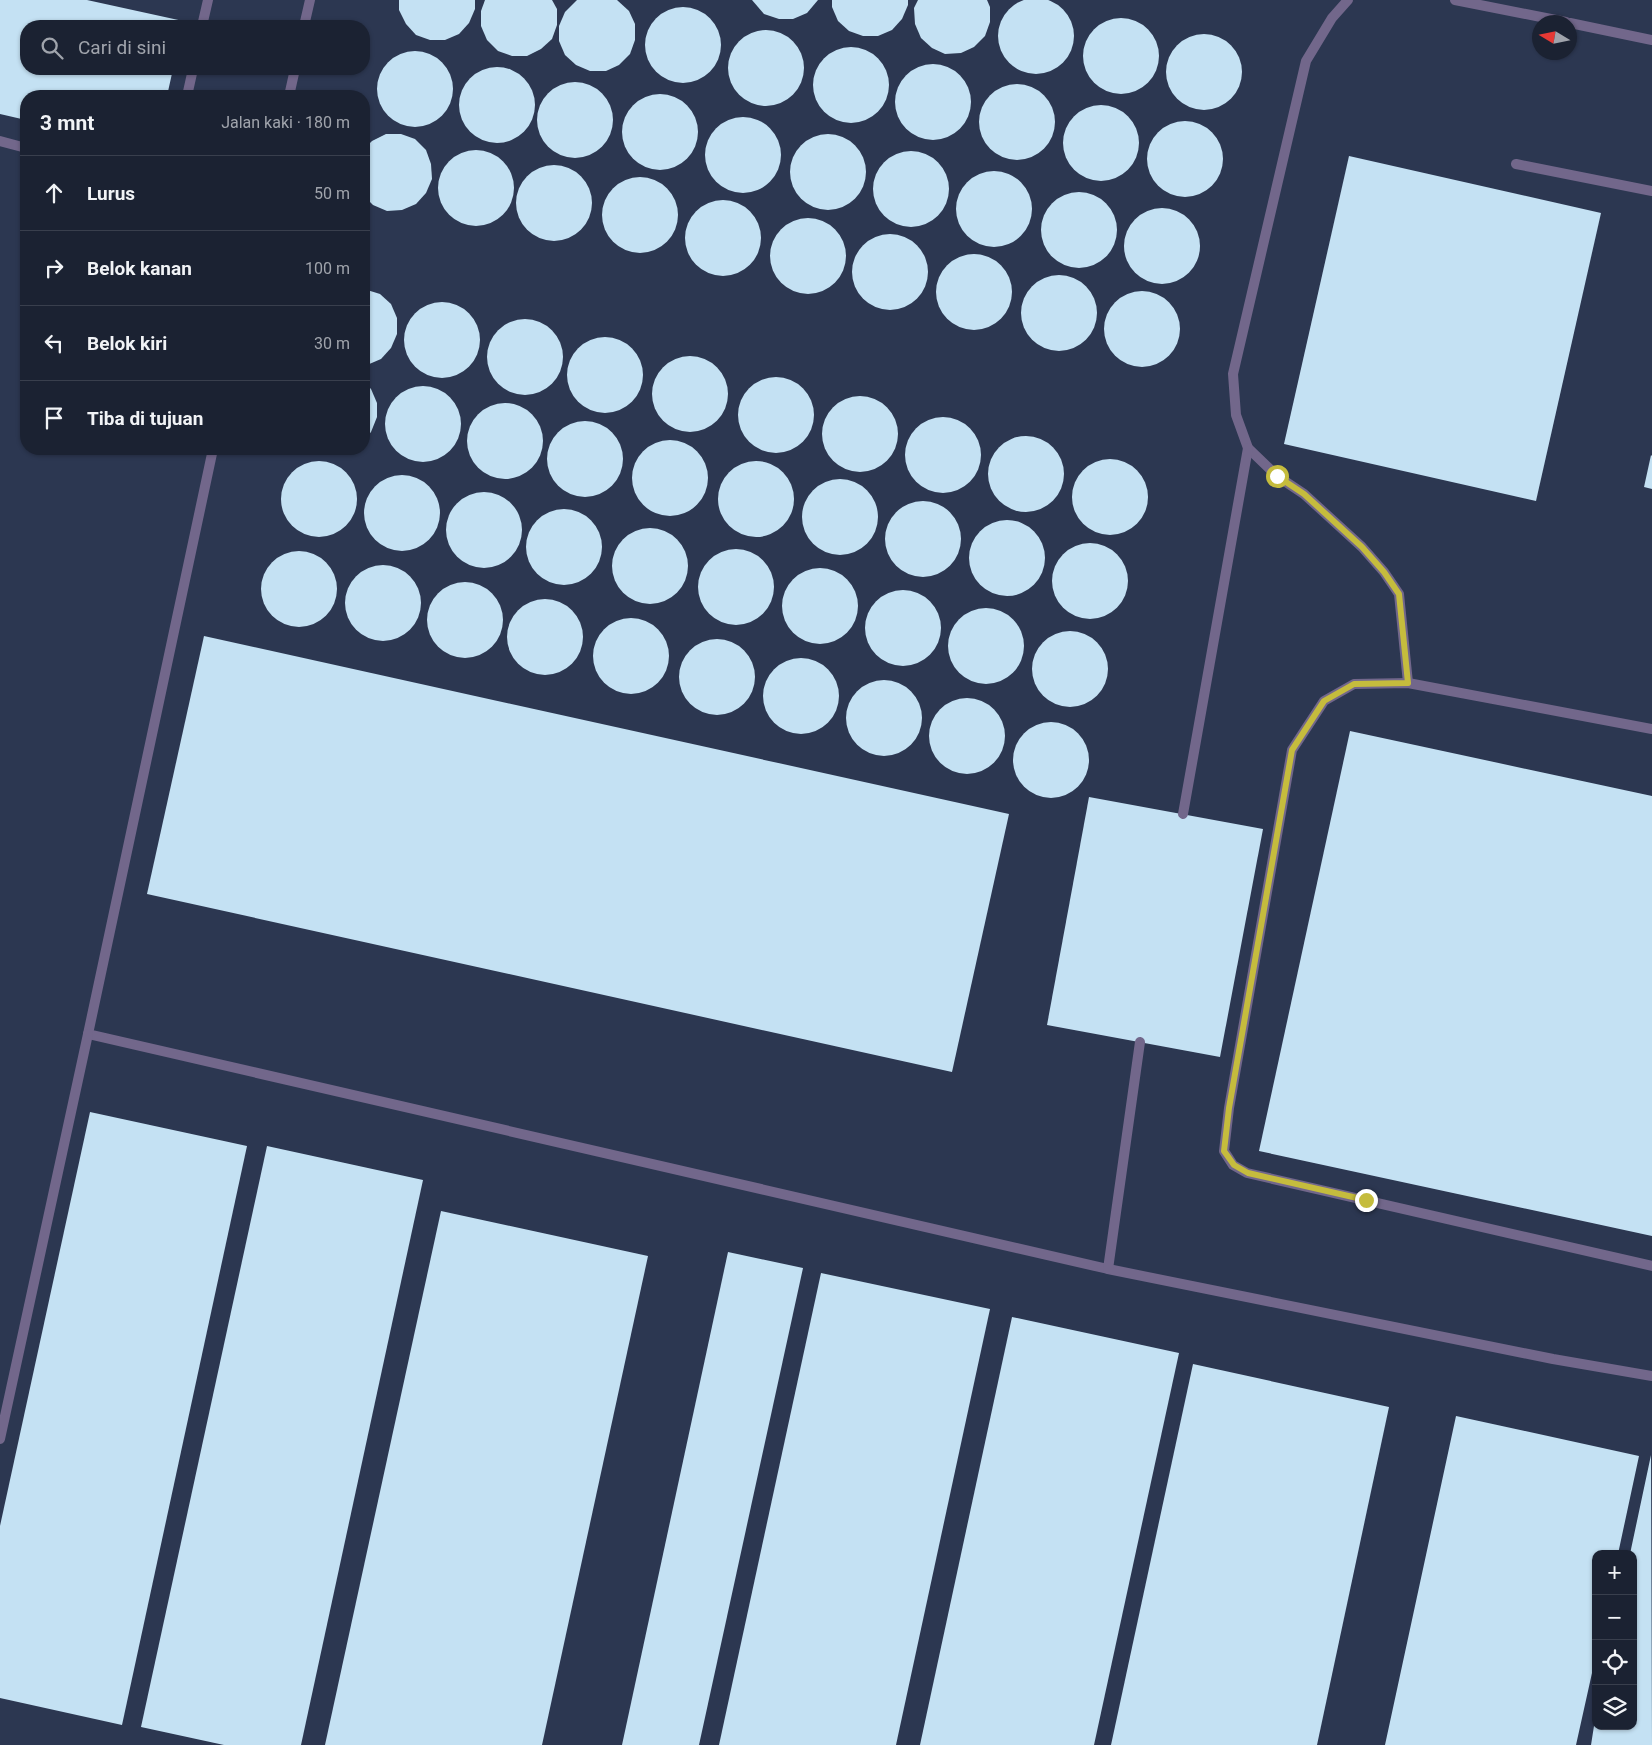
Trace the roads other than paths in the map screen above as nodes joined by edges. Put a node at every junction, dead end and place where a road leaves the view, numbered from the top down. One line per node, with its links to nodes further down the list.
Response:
1 (208, 0): 6 (lane)
2 (310, 0): 7 (lane)
3 (1346, 0): 18 (lane)
4 (1455, 0): 5 (lane)
5 (1532, 15)
6 (203, 20)
7 (305, 20)
8 (1577, 24): 9 (lane)
9 (1652, 40)
10 (192, 75): 12 (lane)
11 (294, 75): 13 (lane)
12 (188, 90)
13 (290, 90)
14 (0, 141): 15 (lane)
15 (20, 146)
16 (1516, 164): 17 (lane)
17 (1652, 191)
18 (1248, 448): 20 (lane); 22 (lane)
19 (212, 455): 23 (lane)
20 (1408, 683): 21 (lane); 25 (lane)
21 (1652, 729)
22 (1183, 814)
23 (88, 1034): 26 (lane); 28 (lane)
24 (1140, 1042): 26 (lane)
25 (1652, 1266)
26 (1108, 1269): 27 (lane)
27 (1652, 1376)
28 (0, 1439)

